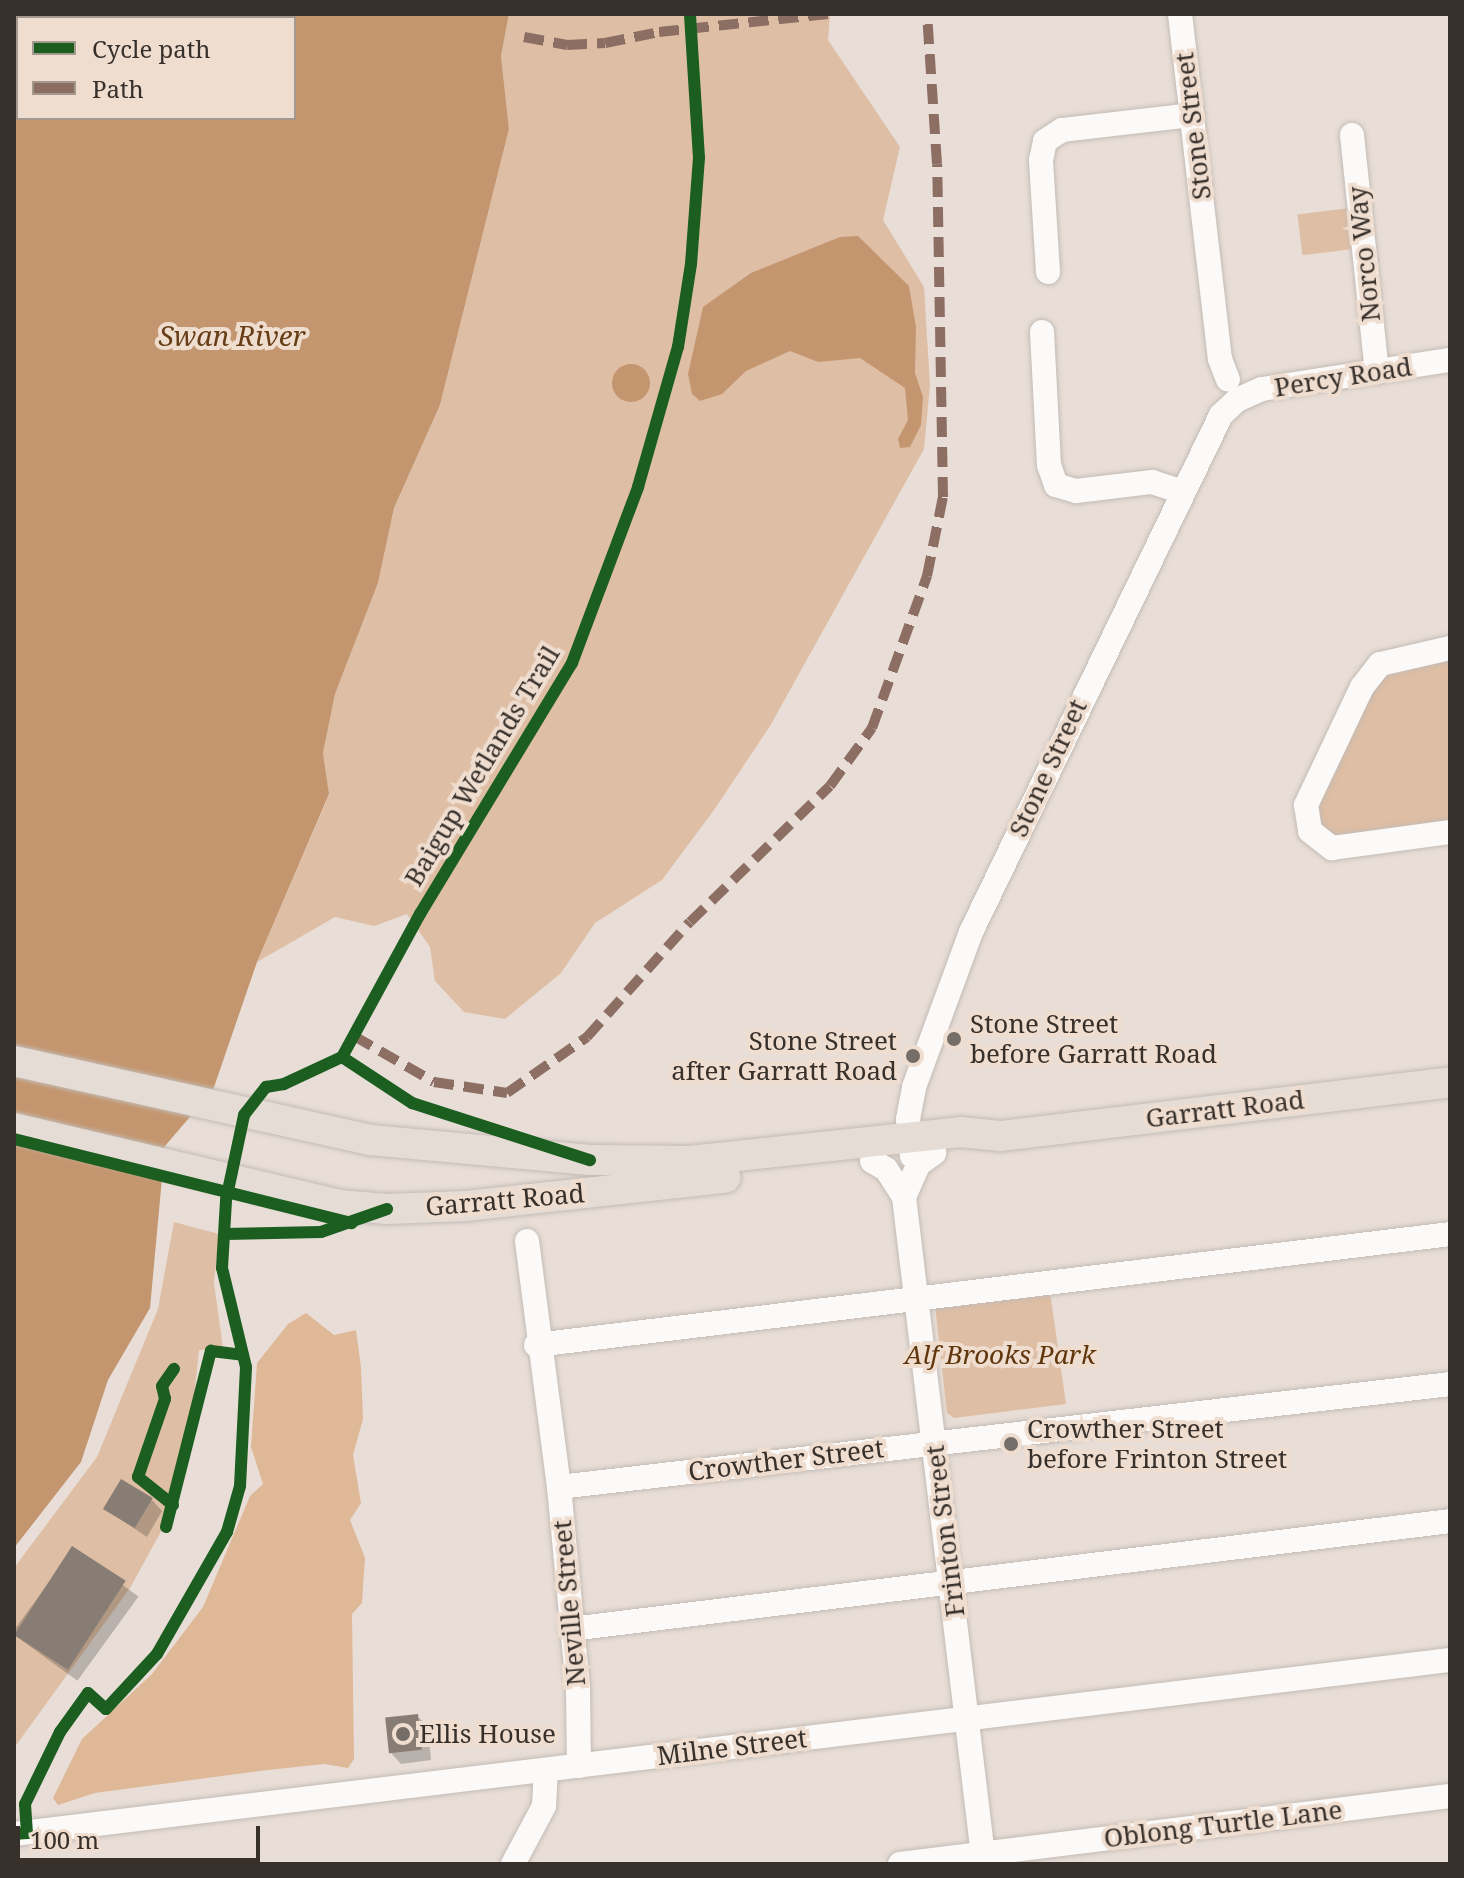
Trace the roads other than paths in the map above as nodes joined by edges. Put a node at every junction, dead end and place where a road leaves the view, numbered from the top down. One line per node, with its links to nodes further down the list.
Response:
1 (1180, 14): 2 (street, Stone Street)
2 (1192, 115): 4 (street); 8 (street, Stone Street)
3 (1352, 135): 7 (street, Norco Way)
4 (1048, 272)
5 (1042, 332): 9 (street)
6 (1450, 360): 7 (street, Percy Road)
7 (1377, 372): 8 (street, Percy Road)
8 (1232, 390): 9 (street, Stone Street)
9 (1180, 491): 15 (street, Stone Street)
10 (1450, 648): 11 (street)
11 (1450, 832)
12 (14, 1061): 15 (main road, Garratt Road)
13 (1450, 1082): 15 (main road, Garratt Road)
14 (14, 1128): 16 (main road, Garratt Road)
15 (919, 1149): 16 (main road, Garratt Road); 17 (street)
16 (872, 1161): 17 (street, Frinton Street)
17 (904, 1197): 20 (street, Frinton Street)
18 (1450, 1234): 20 (street)
19 (527, 1241): 21 (street)
20 (917, 1299): 21 (street); 23 (street, Frinton Street)
21 (536, 1345): 24 (street)
22 (1450, 1384): 23 (street, Crowther Street)
23 (935, 1443): 24 (street, Crowther Street); 26 (street, Frinton Street)
24 (559, 1487): 27 (street, Neville Street)
25 (1450, 1521): 26 (street)
26 (951, 1581): 27 (street); 29 (street, Frinton Street)
27 (571, 1629): 30 (street, Neville Street)
28 (1450, 1660): 29 (street, Milne Street)
29 (968, 1719): 30 (street, Milne Street); 34 (street, Frinton Street)
30 (579, 1766): 31 (street, Milne Street)
31 (546, 1770): 33 (street, Milne Street); 35 (street)
32 (1450, 1796): 34 (street, Oblong Turtle Lane)
33 (14, 1834)
34 (984, 1859): 36 (street, Oblong Turtle Lane)
35 (513, 1864)
36 (900, 1864)

